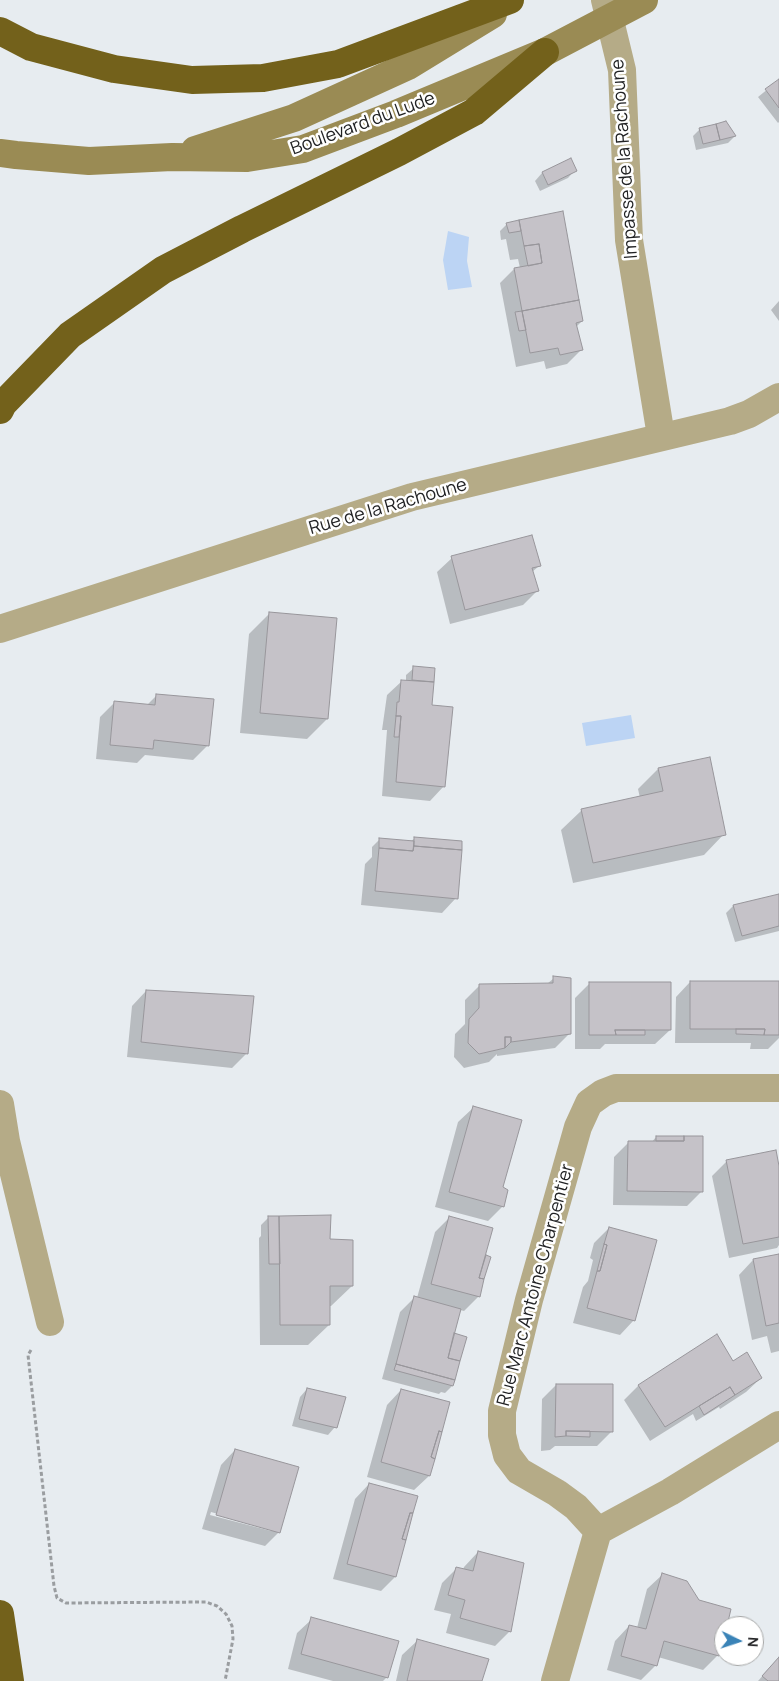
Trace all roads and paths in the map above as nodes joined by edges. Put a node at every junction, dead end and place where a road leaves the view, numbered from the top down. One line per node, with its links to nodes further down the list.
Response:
1 (510, 0): 5 (highway)
2 (515, 0): 8 (main road, Boulevard du Lude)
3 (605, 0): 11 (street, Impasse de la Rachoune)
4 (644, 0): 6 (main road, Boulevard du Lude)
5 (0, 31)
6 (545, 52): 8 (main road, Boulevard du Lude); 10 (highway)
7 (0, 153): 8 (main road, Boulevard du Lude)
8 (172, 157)
9 (779, 397): 11 (street, Rue de la Rachoune)
10 (0, 410)
11 (661, 436): 12 (street, Rue de la Rachoune)
12 (0, 629)
13 (779, 1088): 17 (street, Rue Marc Antoine Charpentier)
14 (0, 1104): 15 (street)
15 (50, 1322): 20 (path)
16 (779, 1425): 17 (street)
17 (598, 1531): 21 (street)
18 (0, 1614): 19 (highway)
19 (10, 1681)
20 (225, 1681)
21 (555, 1681)

